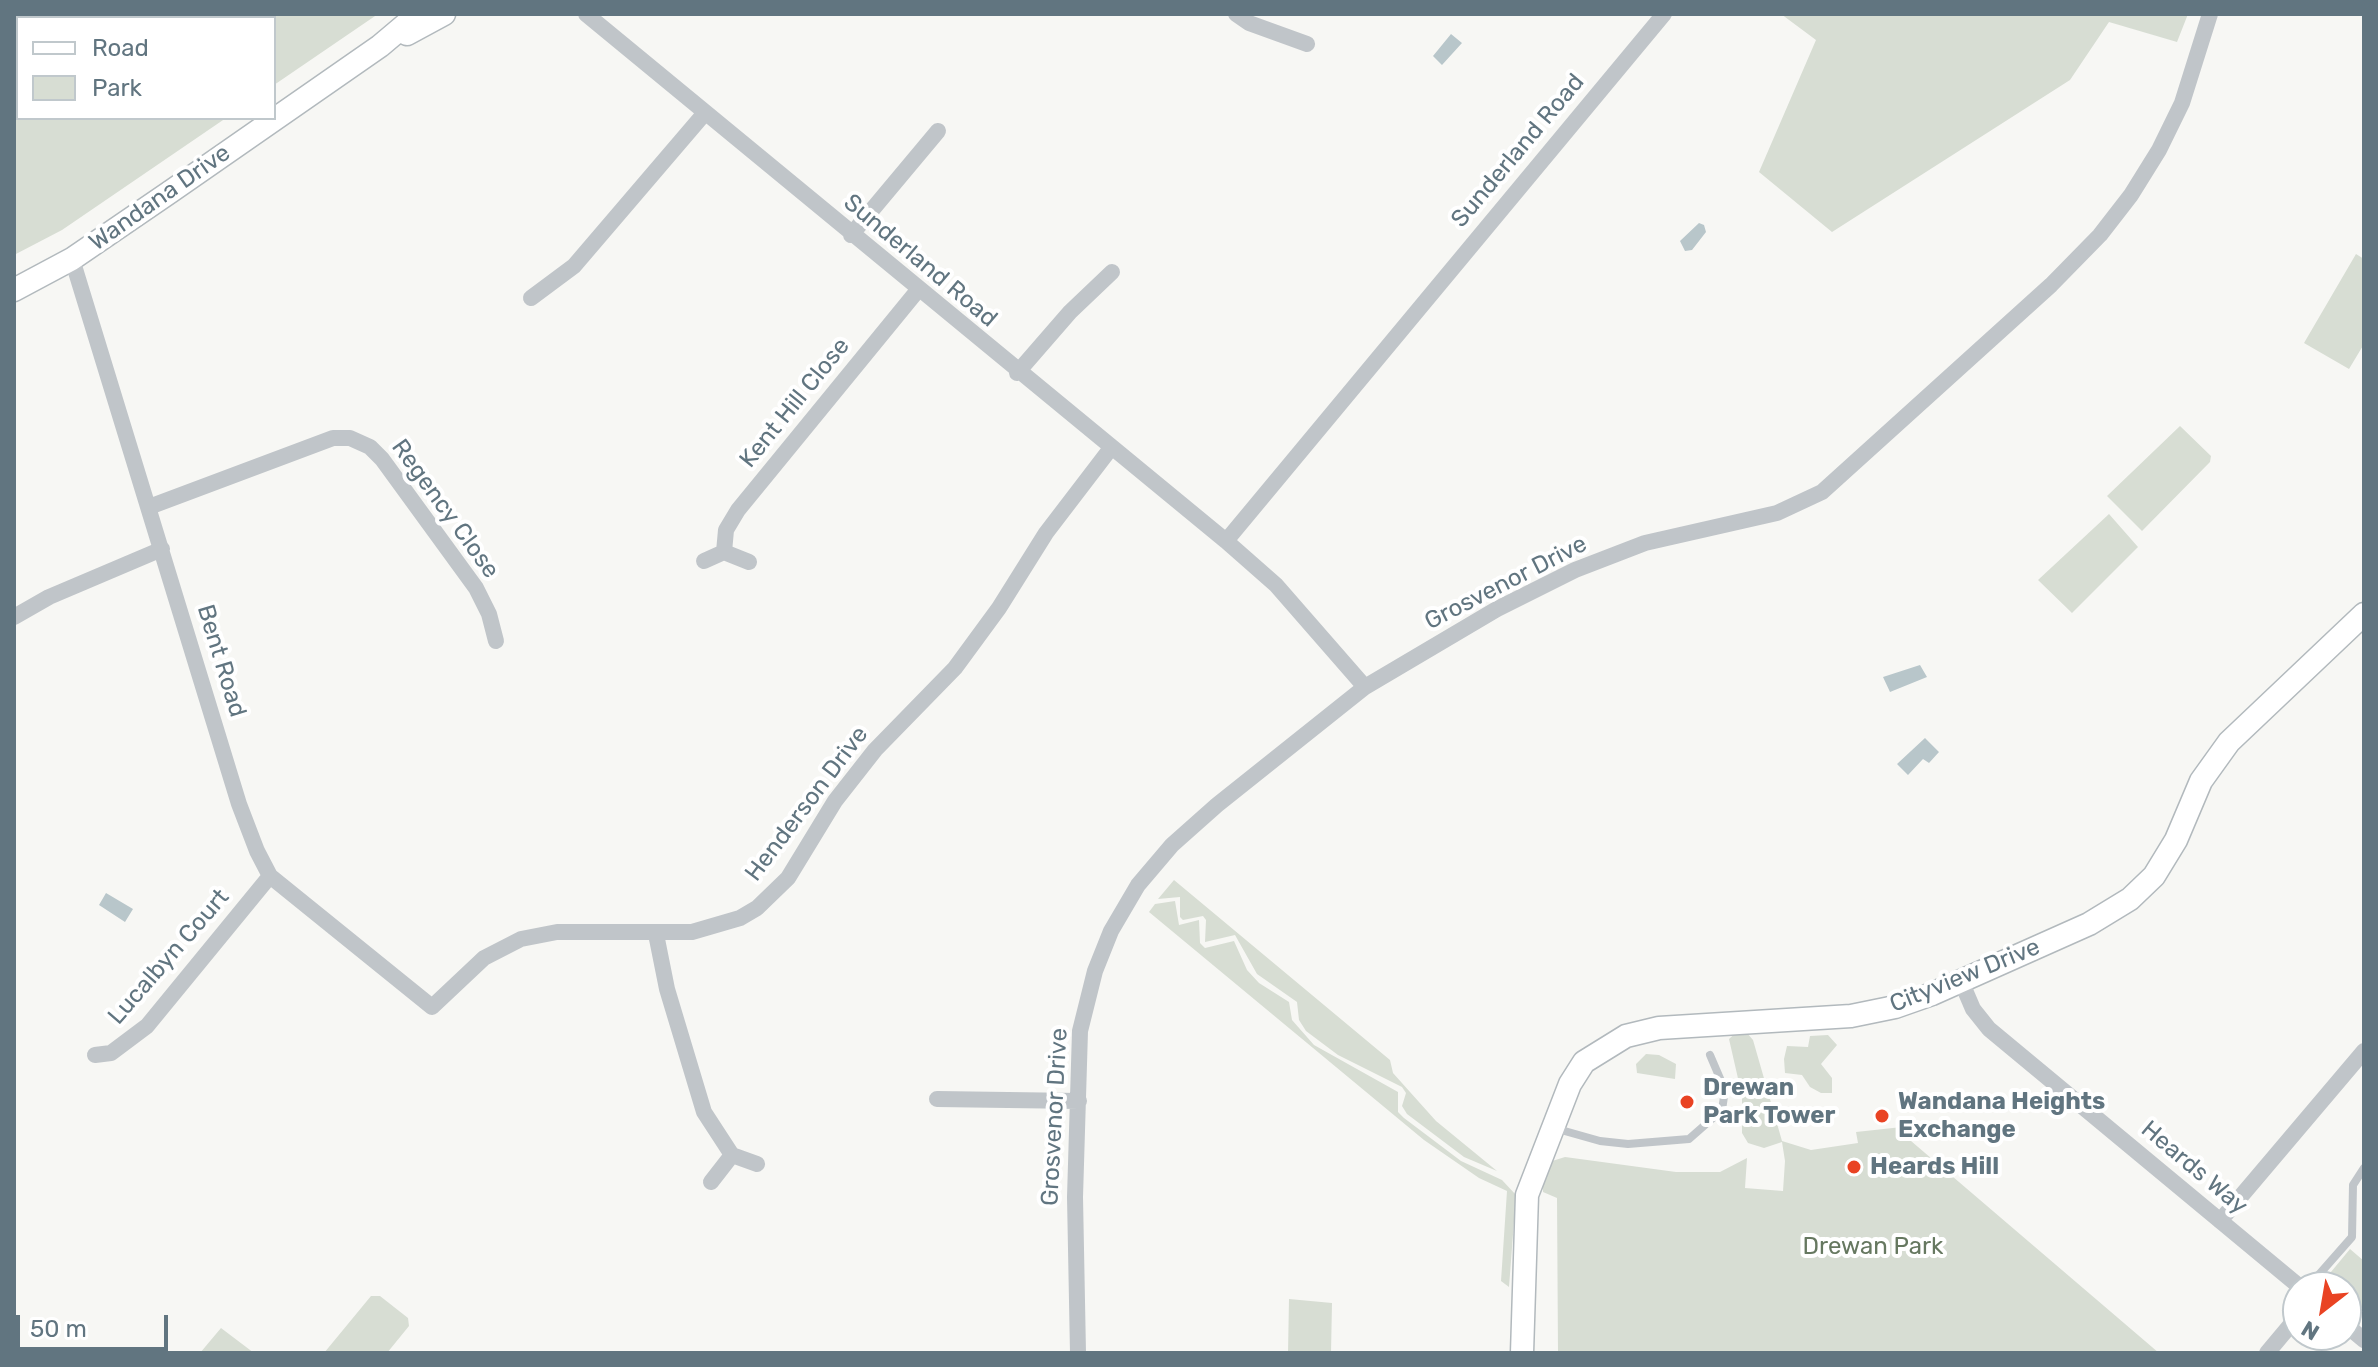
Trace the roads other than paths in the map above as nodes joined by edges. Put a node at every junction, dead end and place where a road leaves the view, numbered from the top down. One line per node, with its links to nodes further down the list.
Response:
1 (418, 14): 8 (street, Wandana Drive)
2 (444, 14): 8 (street, Wandana Drive)
3 (586, 14): 9 (street, Sunderland Road)
4 (1236, 14): 7 (street)
5 (1664, 14): 22 (street, Sunderland Road)
6 (2210, 14): 30 (street, Grosvenor Drive)
7 (1307, 44)
8 (380, 46): 10 (street, Wandana Drive)
9 (704, 114): 13 (street, Sunderland Road); 18 (street)
10 (276, 118)
11 (273, 120): 14 (street, Wandana Drive)
12 (938, 131): 13 (street)
13 (851, 235): 17 (street, Sunderland Road)
14 (72, 259): 16 (street, Wandana Drive); 21 (street, Bent Road)
15 (1112, 272): 19 (street)
16 (14, 290)
17 (918, 290): 19 (street, Sunderland Road); 24 (street, Kent Hill Close)
18 (531, 298)
19 (1017, 373): 20 (street, Sunderland Road)
20 (1111, 448): 22 (street, Sunderland Road); 32 (street, Henderson Drive)
21 (149, 507): 23 (street, Bent Road); 29 (street, Regency Close)
22 (1226, 541): 30 (street, Sunderland Road)
23 (162, 549): 28 (street); 31 (street, Bent Road)
24 (724, 552): 25 (street); 26 (street)
25 (704, 561)
26 (749, 562)
27 (2364, 614): 33 (street, Cityview Drive)
28 (14, 617)
29 (496, 641)
30 (1365, 687): 39 (street, Grosvenor Drive)
31 (270, 876): 34 (street, Bent Road); 36 (street, Lucalbyn Court)
32 (656, 934): 34 (street, Henderson Drive); 41 (street)
33 (1961, 981): 40 (street, Cityview Drive); 45 (street, Heards Way)
34 (432, 1007)
35 (2364, 1051): 45 (street)
36 (95, 1055)
37 (1710, 1055): 40 (lane)
38 (937, 1099): 39 (street)
39 (1079, 1101): 49 (street, Grosvenor Drive)
40 (1553, 1128): 50 (street, Cityview Drive)
41 (732, 1155): 42 (street); 44 (street)
42 (757, 1164)
43 (2364, 1168): 46 (lane)
44 (711, 1182)
45 (2220, 1221): 47 (street, Heards Way)
46 (2322, 1271)
47 (2282, 1272)
48 (2282, 1335): 51 (street)
49 (1078, 1353)
50 (1522, 1353)
51 (2267, 1353)

